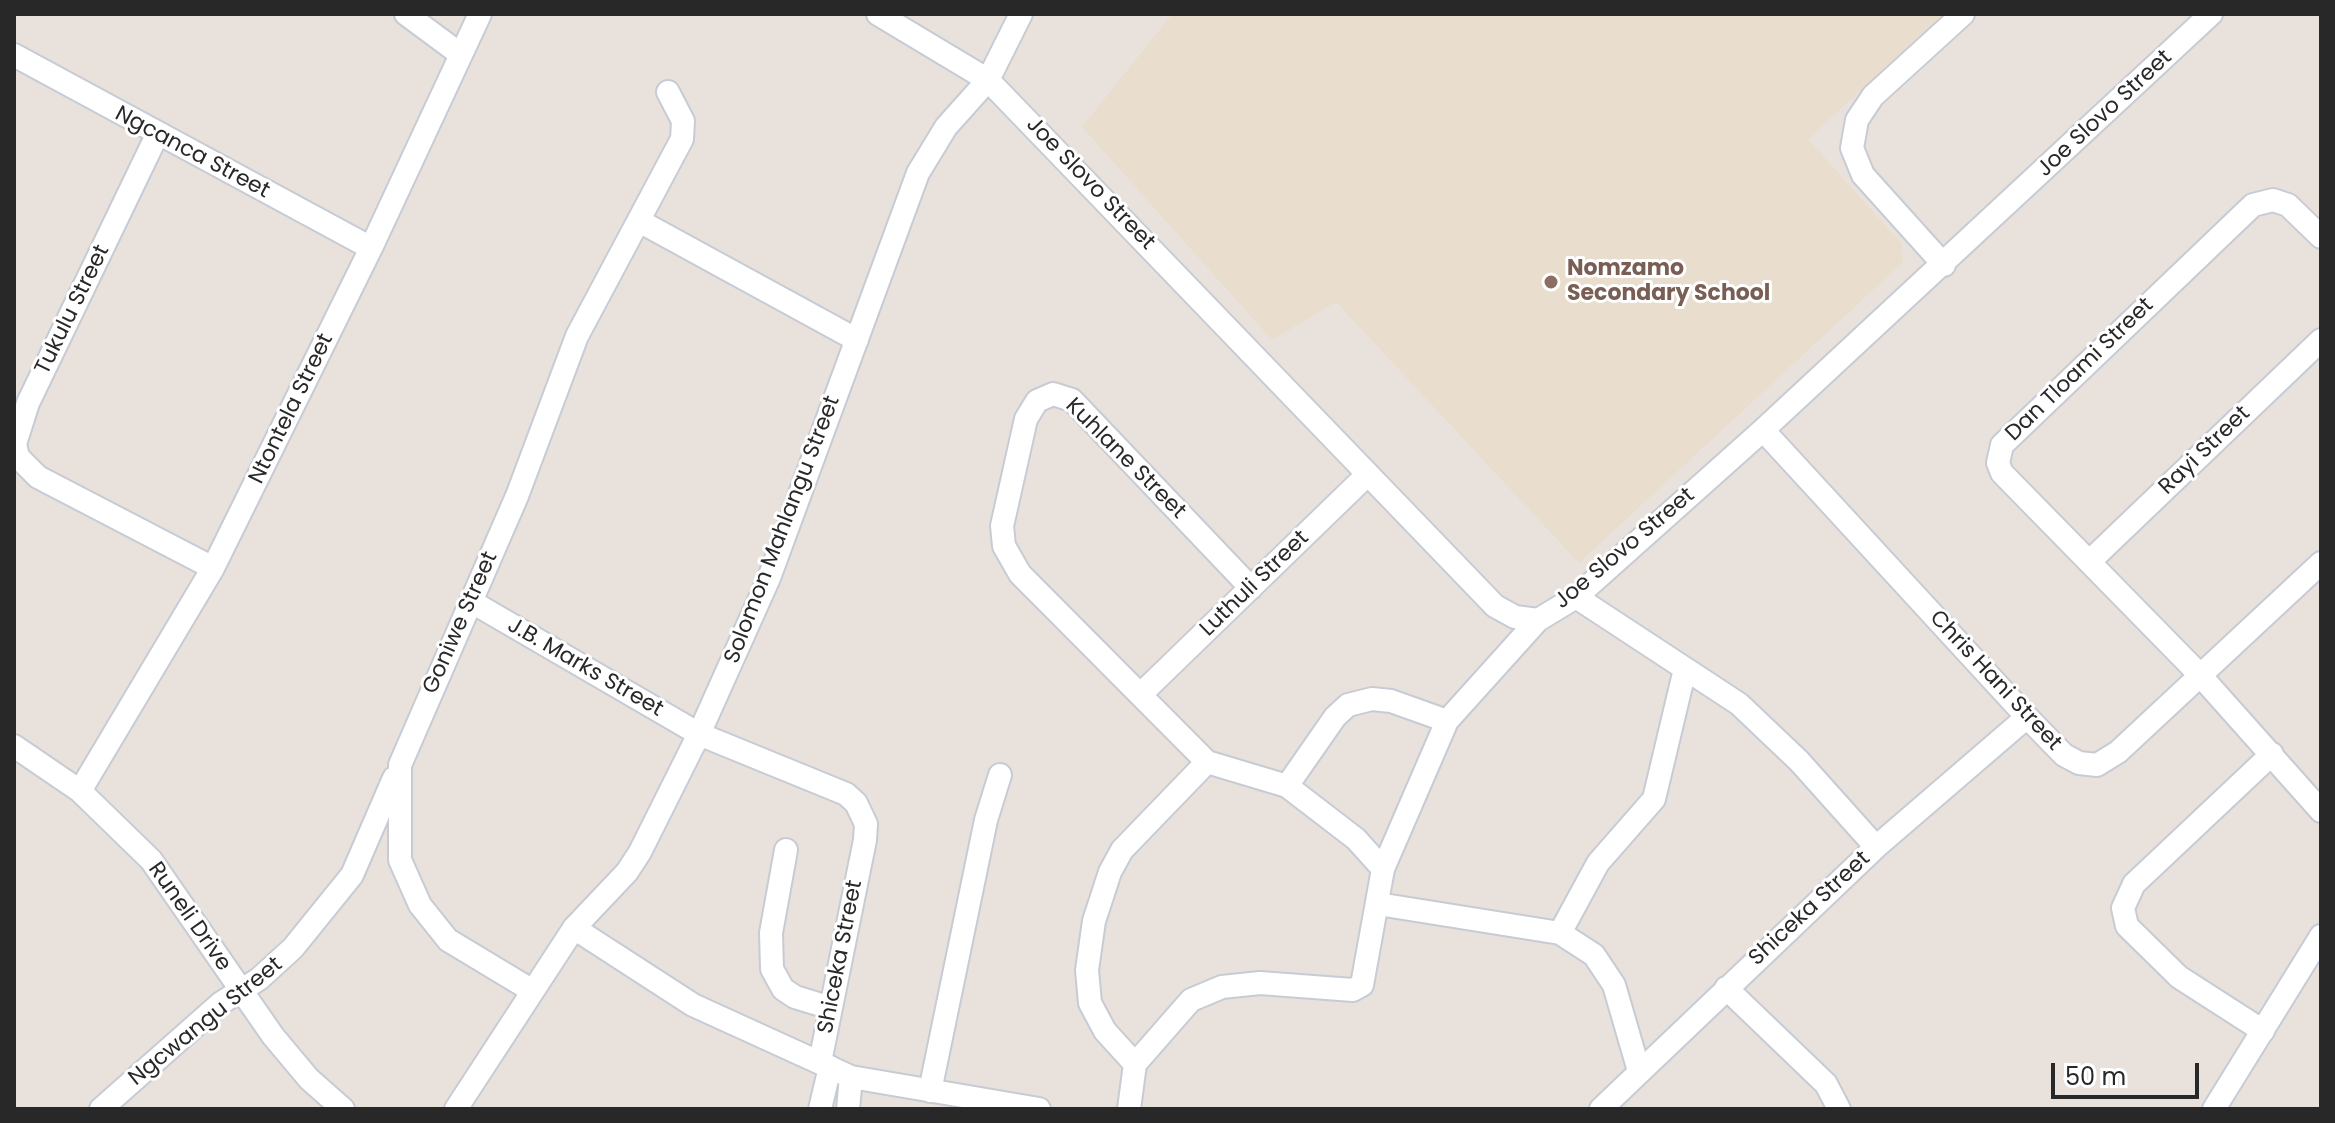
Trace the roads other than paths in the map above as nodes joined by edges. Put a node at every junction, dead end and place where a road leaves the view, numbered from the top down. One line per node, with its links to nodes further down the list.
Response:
1 (406, 14): 7 (street)
2 (480, 14): 7 (street, Ntontela Street)
3 (878, 14): 9 (street)
4 (1021, 14): 9 (street, Solomon Mahlangu Street)
5 (1963, 14): 15 (street)
6 (2211, 14): 15 (street, Joe Slovo Street)
7 (460, 54): 14 (street, Ntontela Street)
8 (14, 55): 11 (street, Ngcanca Street)
9 (988, 80): 16 (street, Solomon Mahlangu Street); 19 (street, Joe Slovo Street)
10 (668, 92): 12 (street, Goniwe Street)
11 (157, 135): 14 (street, Ngcanca Street); 22 (street, Tukulu Street)
12 (641, 222): 16 (street); 25 (street, Goniwe Street)
13 (2321, 237): 20 (street, Dan Tloami Street)
14 (371, 248): 22 (street, Ntontela Street)
15 (1944, 265): 18 (street, Joe Slovo Street)
16 (857, 340): 32 (street, Solomon Mahlangu Street)
17 (2321, 340): 20 (street, Rayi Street)
18 (1763, 430): 24 (street, Joe Slovo Street); 30 (street, Chris Hani Street)
19 (1368, 474): 23 (street, Luthuli Street); 26 (street, Joe Slovo Street)
20 (2089, 562): 28 (street, Dan Tloami Street)
21 (2321, 563): 28 (street, Chris Hani Street)
22 (213, 568): 40 (street, Ntontela Street)
23 (1251, 588): 29 (street, Luthuli Street); 29 (street, Kuhlane Street)
24 (1576, 597): 26 (street, Joe Slovo Street); 27 (street)
25 (472, 602): 32 (street, J.B. Marks Street); 36 (street, Goniwe Street)
26 (1538, 620): 31 (street)
27 (1685, 669): 42 (street); 47 (street)
28 (2199, 674): 30 (street, Chris Hani Street); 34 (street, Dan Tloami Street)
29 (1142, 693): 35 (street, Kuhlane Street)
30 (2027, 717): 42 (street, Shiceka Street)
31 (1447, 721): 39 (street); 44 (street)
32 (699, 734): 46 (street, Solomon Mahlangu Street); 52 (street, Shiceka Street)
33 (14, 746): 40 (street, Runeli Drive)
34 (2272, 754): 38 (street, Dan Tloami Street); 53 (street)
35 (1207, 762): 39 (street); 54 (street)
36 (400, 765): 50 (street, Ngcwangu Street); 51 (street, Goniwe Street)
37 (1000, 775): 57 (street)
38 (2313, 785): 41 (street, Dan Tloami Street)
39 (1287, 786): 44 (street)
40 (80, 791): 50 (street, Runeli Drive)
41 (2321, 811)
42 (1876, 847): 49 (street, Shiceka Street)
43 (786, 850): 52 (street)
44 (1383, 869): 45 (street)
45 (1378, 904): 47 (street); 54 (street)
46 (574, 928): 51 (street, Solomon Mahlangu Street); 55 (street)
47 (1560, 933): 56 (street)
48 (2321, 936): 53 (street)
49 (1726, 988): 56 (street, Shiceka Street); 66 (street)
50 (239, 990): 58 (street, Ngcwangu Street); 59 (street, Runeli Drive)
51 (531, 990): 60 (street, Solomon Mahlangu Street)
52 (831, 1008): 55 (street, Shiceka Street)
53 (2263, 1031): 67 (street)
54 (1135, 1064): 64 (street)
55 (834, 1069): 57 (street); 61 (street); 62 (street)
56 (1639, 1071): 65 (street, Shiceka Street)
57 (930, 1091): 63 (street)
58 (101, 1109)
59 (343, 1109)
60 (456, 1109)
61 (820, 1109)
62 (848, 1109)
63 (1039, 1109)
64 (1129, 1109)
65 (1601, 1109)
66 (1839, 1109)
67 (2214, 1109)

